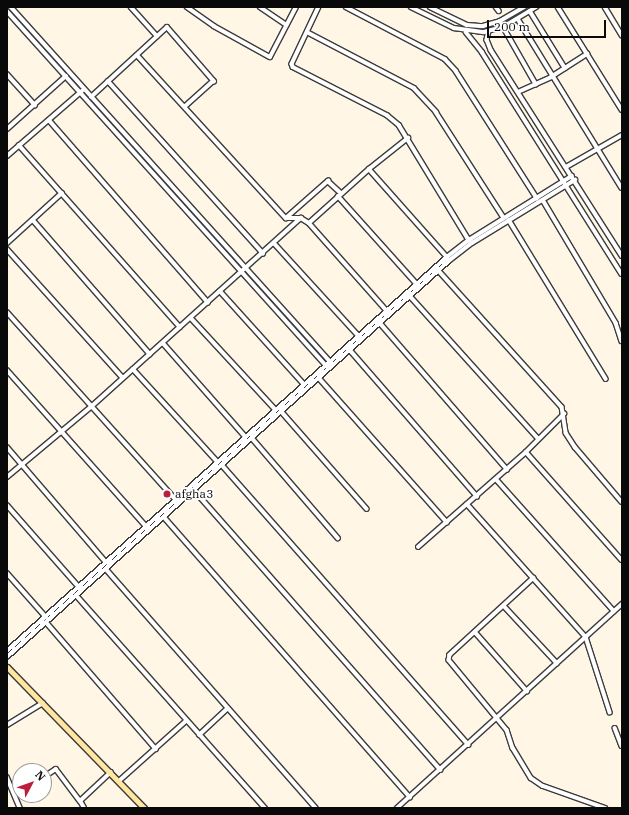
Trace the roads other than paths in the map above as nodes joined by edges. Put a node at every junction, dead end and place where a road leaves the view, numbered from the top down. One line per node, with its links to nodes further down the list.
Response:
1 (10, 7): 35 (street)
2 (131, 7): 26 (street)
3 (187, 7): 20 (street)
4 (260, 7): 20 (street)
5 (296, 7): 20 (street)
6 (319, 7): 23 (street)
7 (346, 7): 58 (street)
8 (411, 7): 24 (street)
9 (430, 7): 19 (street)
10 (496, 7): 16 (street)
11 (524, 7): 19 (street)
12 (536, 7): 17 (street)
13 (558, 7): 28 (street)
14 (604, 7): 25 (street)
15 (7, 11): 31 (street)
16 (499, 11)
17 (530, 11): 18 (street); 29 (street)
18 (518, 19): 21 (street); 32 (street)
19 (500, 22): 21 (street)
20 (287, 24)
21 (503, 27): 22 (street); 34 (street)
22 (489, 31): 24 (street); 37 (street)
23 (307, 32): 45 (street); 62 (street)
24 (466, 32): 53 (street)
25 (622, 35)
26 (157, 36): 27 (street); 40 (street)
27 (137, 54): 33 (street); 40 (street)
28 (587, 54): 29 (street); 41 (street)
29 (564, 68): 32 (street)
30 (7, 74): 39 (street)
31 (66, 76): 36 (street); 39 (street)
32 (551, 77): 34 (street); 47 (street)
33 (108, 81): 38 (street); 72 (street)
34 (536, 84): 37 (street)
35 (84, 89): 36 (street); 38 (street)
36 (80, 92): 42 (street); 77 (street)
37 (518, 92): 49 (street)
38 (91, 97): 75 (street)
39 (35, 105): 43 (street)
40 (186, 106): 60 (street)
41 (622, 110)
42 (49, 120): 46 (street); 82 (street)
43 (7, 129)
44 (622, 134): 47 (street)
45 (408, 138): 50 (street); 66 (street)
46 (19, 145): 48 (street); 56 (street)
47 (597, 149): 49 (street); 55 (street)
48 (7, 156)
49 (566, 167): 51 (street)
50 (369, 169): 57 (street); 74 (street)
51 (572, 176): 52 (street); 53 (street)
52 (575, 180): 54 (street); 73 (street)
53 (564, 181): 54 (street); 58 (street)
54 (567, 186): 59 (street); 78 (street)
55 (622, 188)
56 (62, 194): 63 (street); 87 (street)
57 (339, 194): 60 (street); 65 (street); 79 (street)
58 (537, 198): 62 (street)
59 (543, 200): 64 (street); 89 (street)
60 (286, 218): 61 (street)
61 (301, 218): 65 (street); 68 (street)
62 (504, 218): 66 (street)
63 (32, 220): 67 (street); 92 (street)
64 (509, 220): 70 (street); 101 (street)
65 (309, 223): 83 (street)
66 (469, 240): 69 (street)
67 (7, 243)
68 (274, 243): 72 (street); 88 (street)
69 (463, 245): 70 (street); 74 (street)
70 (465, 248): 76 (street)
71 (7, 249): 99 (street)
72 (263, 252): 75 (street)
73 (622, 256)
74 (447, 257): 79 (street)
75 (246, 268): 77 (street); 93 (street)
76 (438, 271): 81 (street); 106 (street)
77 (242, 272): 80 (street); 94 (street)
78 (622, 274)
79 (417, 284): 83 (street)
80 (220, 291): 82 (street); 102 (street)
81 (410, 296): 86 (street); 110 (street)
82 (208, 302): 85 (street)
83 (387, 311): 88 (street)
84 (7, 312): 103 (street)
85 (191, 318): 87 (street); 104 (street)
86 (380, 324): 91 (street); 116 (street)
87 (180, 327): 90 (street)
88 (359, 336): 93 (street)
89 (622, 341)
90 (163, 343): 92 (street); 108 (street)
91 (350, 350): 95 (street); 120 (street)
92 (150, 354): 96 (street)
93 (329, 362): 94 (street); 95 (street)
94 (326, 365): 97 (street); 102 (street)
95 (333, 365): 97 (street)
96 (133, 369): 99 (street); 113 (street)
97 (329, 369): 100 (street)
98 (7, 370): 107 (street)
99 (123, 378): 103 (street)
100 (319, 378): 105 (street); 127 (street)
101 (606, 379)
102 (304, 384): 104 (street)
103 (92, 406): 107 (street); 121 (street)
104 (276, 410): 108 (street)
105 (281, 411): 109 (street); 125 (street)
106 (564, 414): 110 (street); 122 (street)
107 (62, 432): 114 (street); 128 (street)
108 (246, 436): 113 (street)
109 (252, 438): 115 (street); 129 (street)
110 (538, 438): 112 (street)
111 (7, 447): 114 (street)
112 (526, 452): 116 (street); 133 (street)
113 (218, 462): 121 (street)
114 (22, 464): 117 (street); 134 (street)
115 (222, 465): 119 (street); 160 (street)
116 (507, 469): 118 (street)
117 (7, 477)
118 (496, 479): 120 (street); 142 (street)
119 (194, 490): 126 (street); 163 (street)
120 (477, 496): 123 (street)
121 (176, 500): 128 (street)
122 (622, 502)
123 (467, 504): 127 (street); 137 (street)
124 (7, 505): 138 (street)
125 (367, 509)
126 (164, 517): 131 (street); 167 (street)
127 (447, 522): 132 (street)
128 (146, 526): 130 (street)
129 (338, 538)
130 (132, 539): 131 (street); 134 (street)
131 (135, 542): 135 (street)
132 (418, 547)
133 (622, 560)
134 (106, 562): 138 (street)
135 (106, 569): 139 (street); 153 (street)
136 (7, 573): 143 (street)
137 (534, 578): 141 (street); 146 (street)
138 (79, 587): 143 (street)
139 (76, 595): 144 (street); 156 (street)
140 (622, 604): 142 (street)
141 (504, 606): 145 (street); 149 (street)
142 (614, 611): 146 (street)
143 (46, 617): 147 (street)
144 (46, 622): 148 (street); 162 (street)
145 (475, 632): 151 (street); 155 (street)
146 (586, 637): 149 (street); 154 (street)
147 (7, 651)
148 (7, 657)
149 (557, 663): 151 (street)
150 (7, 667): 152 (main road)
151 (527, 691): 155 (street)
152 (43, 703): 157 (street); 165 (main road)
153 (227, 709): 159 (street); 172 (street)
154 (610, 712)
155 (498, 720): 160 (street); 174 (street)
156 (186, 721): 159 (street); 162 (street)
157 (7, 726)
158 (615, 728): 161 (street)
159 (199, 735): 171 (street)
160 (469, 745): 163 (street)
161 (622, 746)
162 (156, 749): 166 (street)
163 (441, 770): 167 (street)
164 (52, 772): 168 (street)
165 (111, 772): 166 (main road); 168 (street)
166 (119, 781): 170 (main road)
167 (410, 797): 173 (street)
168 (80, 801): 169 (street)
169 (85, 808)
170 (144, 808)
171 (266, 808)
172 (316, 808)
173 (397, 808)
174 (605, 808)

